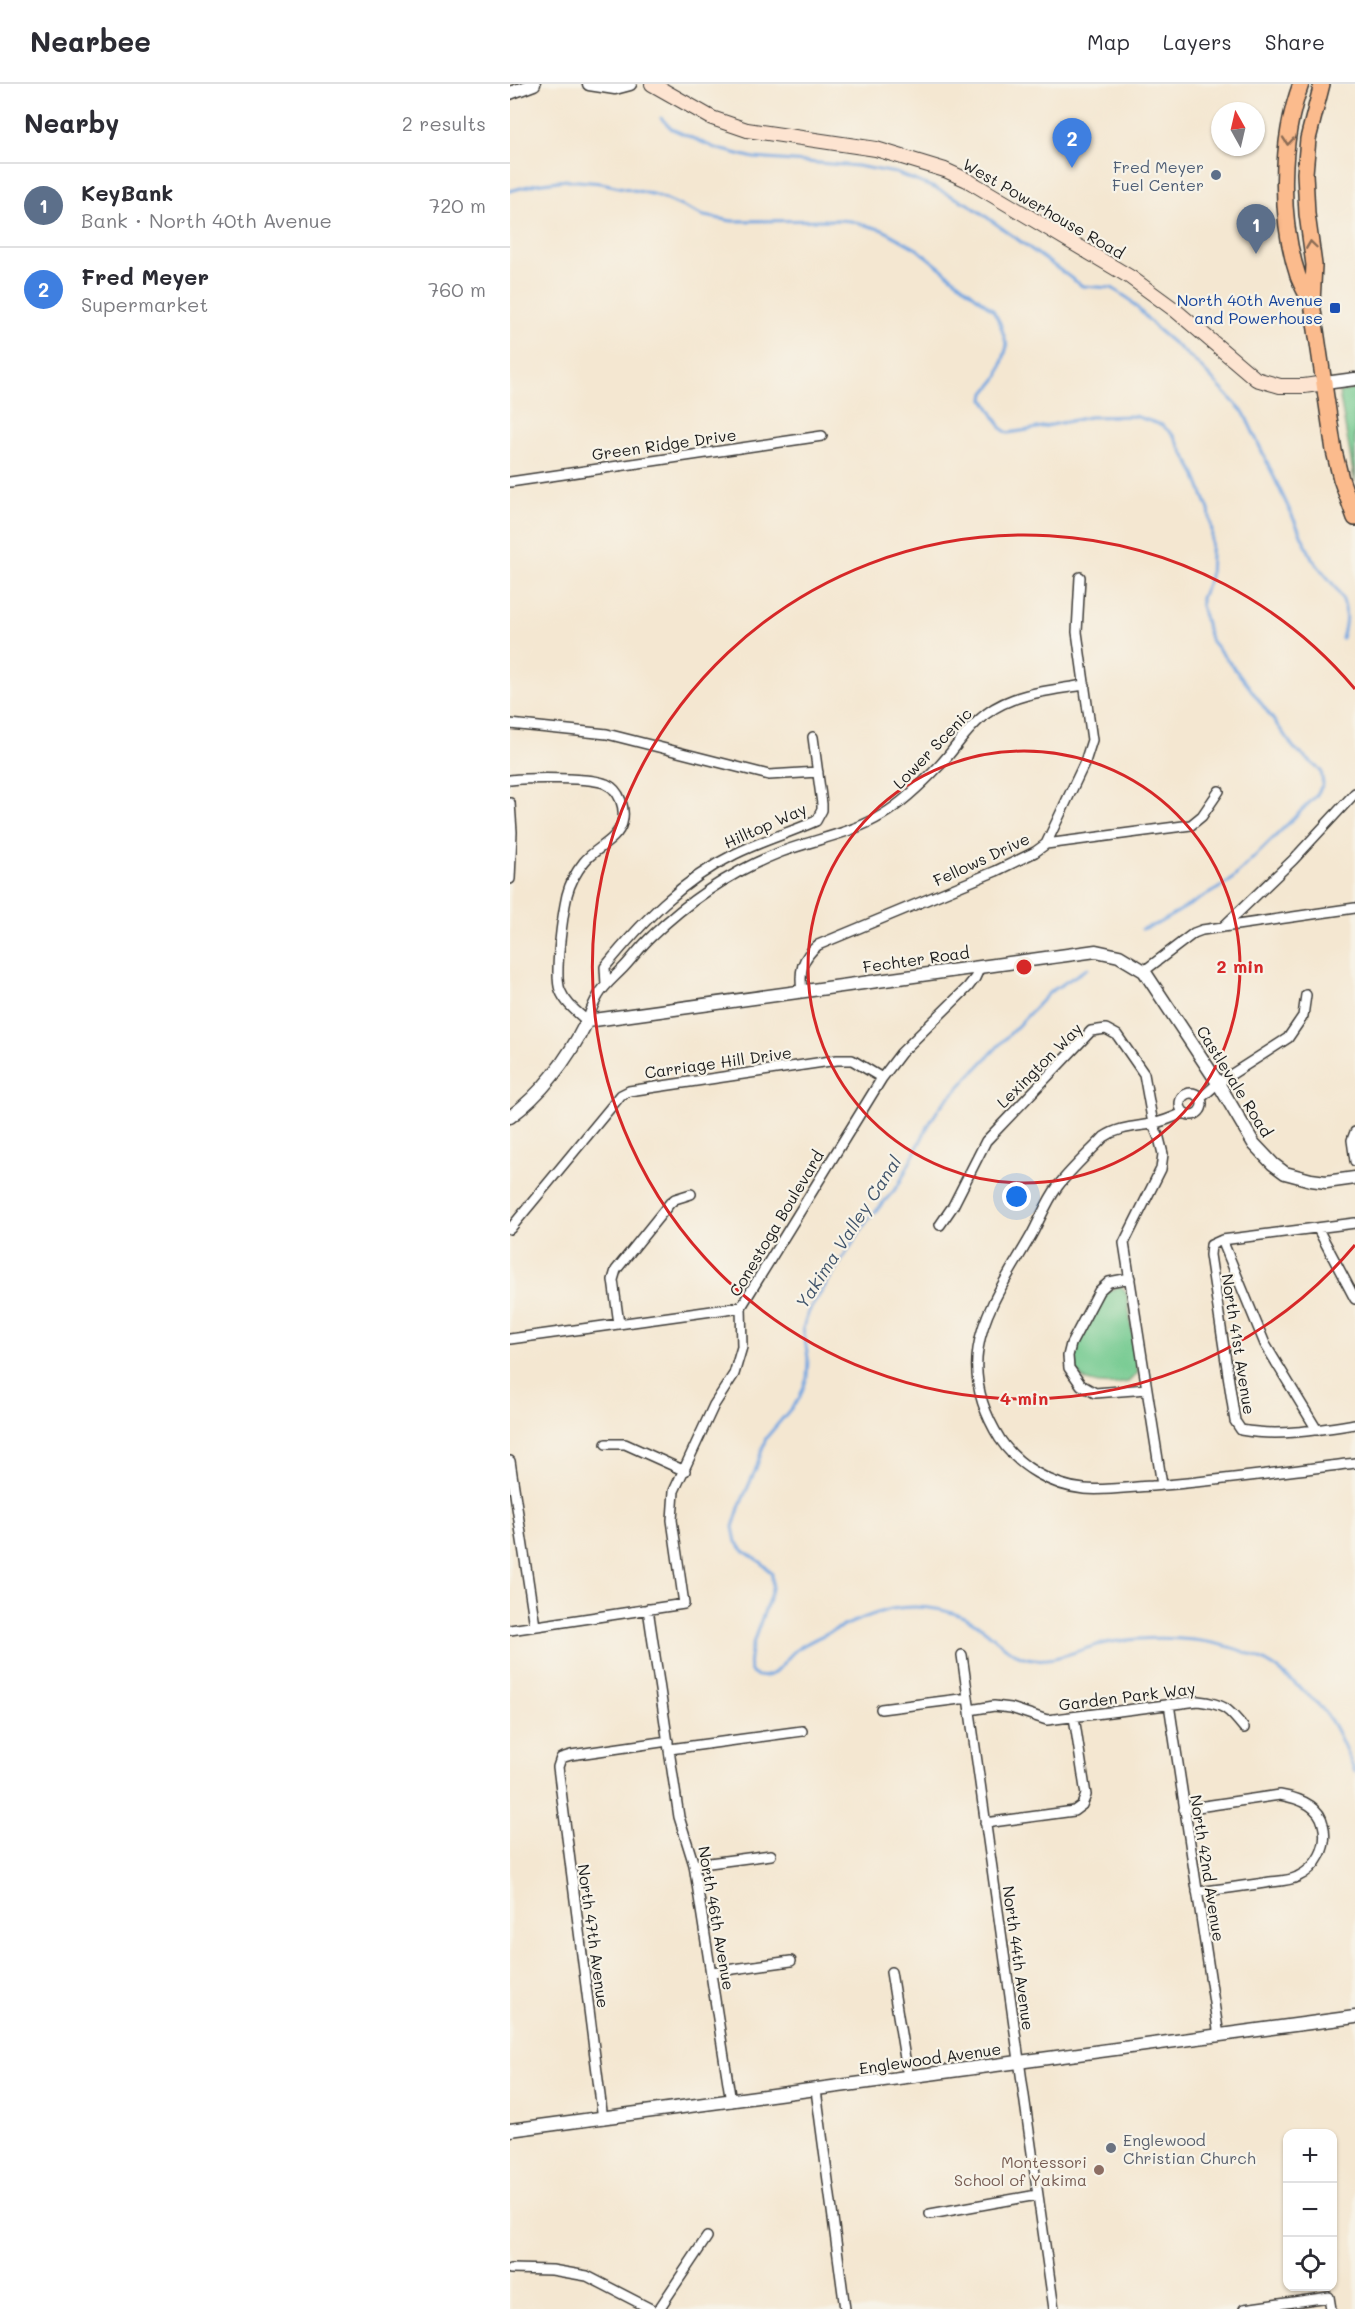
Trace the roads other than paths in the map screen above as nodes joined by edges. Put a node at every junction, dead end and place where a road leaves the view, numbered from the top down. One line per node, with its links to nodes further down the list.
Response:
1 (534, 84): 7 (street)
2 (589, 84): 3 (street)
3 (630, 84)
4 (652, 84): 10 (main road, West Powerhouse Road)
5 (1301, 84): 8 (main road, one-way to 8)
6 (1322, 84): 8 (main road, one-way to 6)
7 (510, 93)
8 (1312, 303): 10 (main road)
9 (1355, 379): 10 (street)
10 (1324, 383): 13 (main road)
11 (822, 436): 12 (street, Green Ridge Drive)
12 (510, 482)
13 (1355, 518)
14 (1080, 577): 15 (street, Fellows Drive)
15 (1085, 686): 23 (street, Fellows Drive); 29 (street, Lower Scenic)
16 (510, 724): 18 (street)
17 (813, 737): 18 (street, Hilltop Way)
18 (818, 772): 29 (street, Hilltop Way)
19 (510, 780): 32 (street)
20 (1219, 791): 23 (street)
21 (1355, 793): 26 (street)
22 (510, 803): 24 (street)
23 (1046, 844): 30 (street, Fellows Drive)
24 (510, 879)
25 (1355, 908): 26 (street)
26 (1223, 927): 28 (street)
27 (980, 967): 28 (street, Fechter Road); 30 (street, Fechter Road); 33 (street, Conestoga Boulevard)
28 (1144, 971): 34 (street, Castlevale Road)
29 (606, 985): 32 (street, Lower Scenic)
30 (802, 991): 32 (street, Fechter Road)
31 (1306, 995): 34 (street)
32 (587, 1021): 37 (street)
33 (882, 1078): 45 (street, Carriage Hill Drive); 50 (street, Conestoga Boulevard)
34 (1218, 1083): 35 (street); 41 (street, Castlevale Road)
35 (1201, 1098): 36 (street); 36 (street)
36 (1183, 1113): 38 (street)
37 (510, 1117)
38 (1153, 1124): 44 (street, Lexington Way); 48 (street); 60 (street)
39 (1355, 1132): 40 (street)
40 (1355, 1161)
41 (1355, 1178)
42 (691, 1194): 51 (street)
43 (1355, 1223): 46 (street)
44 (940, 1225)
45 (510, 1229)
46 (1318, 1229): 47 (street); 49 (street)
47 (1222, 1240): 55 (street); 55 (street, North 41st Avenue)
48 (1130, 1278): 53 (street); 53 (street)
49 (1355, 1299)
50 (741, 1308): 51 (street); 59 (street, Conestoga Boulevard)
51 (619, 1324): 52 (street)
52 (510, 1339)
53 (1147, 1389): 60 (street)
54 (1355, 1424): 55 (street, North 41st Avenue)
55 (1317, 1430)
56 (606, 1444): 59 (street)
57 (510, 1461): 62 (street)
58 (1355, 1463): 60 (street)
59 (685, 1471): 61 (street, Conestoga Boulevard)
60 (1162, 1485)
61 (648, 1609): 62 (street, Conestoga Boulevard); 72 (street)
62 (535, 1626): 63 (street, Conestoga Boulevard)
63 (510, 1630)
64 (962, 1655): 65 (street, North 44th Avenue)
65 (968, 1698): 67 (street); 68 (street, North 44th Avenue)
66 (1169, 1704): 69 (street, Garden Park Way); 70 (street, Garden Park Way); 73 (street, North 42nd Avenue)
67 (881, 1709)
68 (970, 1710): 69 (street, Garden Park Way); 74 (street, North 44th Avenue)
69 (1074, 1717): 74 (street)
70 (1244, 1728)
71 (802, 1731): 72 (street)
72 (669, 1745): 76 (street, North 46th Avenue); 87 (street, North 47th Avenue)
73 (1184, 1809): 77 (street, North 42nd Avenue); 77 (street)
74 (985, 1823): 83 (street, North 44th Avenue)
75 (771, 1855): 76 (street)
76 (694, 1865): 79 (street, North 46th Avenue)
77 (1197, 1892): 82 (street, North 42nd Avenue)
78 (791, 1961): 79 (street)
79 (712, 1972): 86 (street, North 46th Avenue)
80 (891, 1972): 84 (street)
81 (1355, 2017): 82 (street, Englewood Avenue)
82 (1219, 2036): 83 (street, Englewood Avenue)
83 (1018, 2063): 84 (street, Englewood Avenue); 89 (street, North 44th Avenue)
84 (908, 2077): 85 (street, Englewood Avenue)
85 (816, 2090): 86 (street, Englewood Avenue); 95 (street)
86 (731, 2102): 87 (street, Englewood Avenue)
87 (603, 2119): 88 (street, Englewood Avenue)
88 (510, 2130)
89 (1037, 2195): 90 (street); 96 (street, North 44th Avenue)
90 (930, 2214)
91 (707, 2237): 94 (street)
92 (510, 2269): 93 (street)
93 (651, 2309)
94 (659, 2309)
95 (845, 2309)
96 (1054, 2309)
97 (1244, 2309): 98 (street)
98 (1331, 2309)

